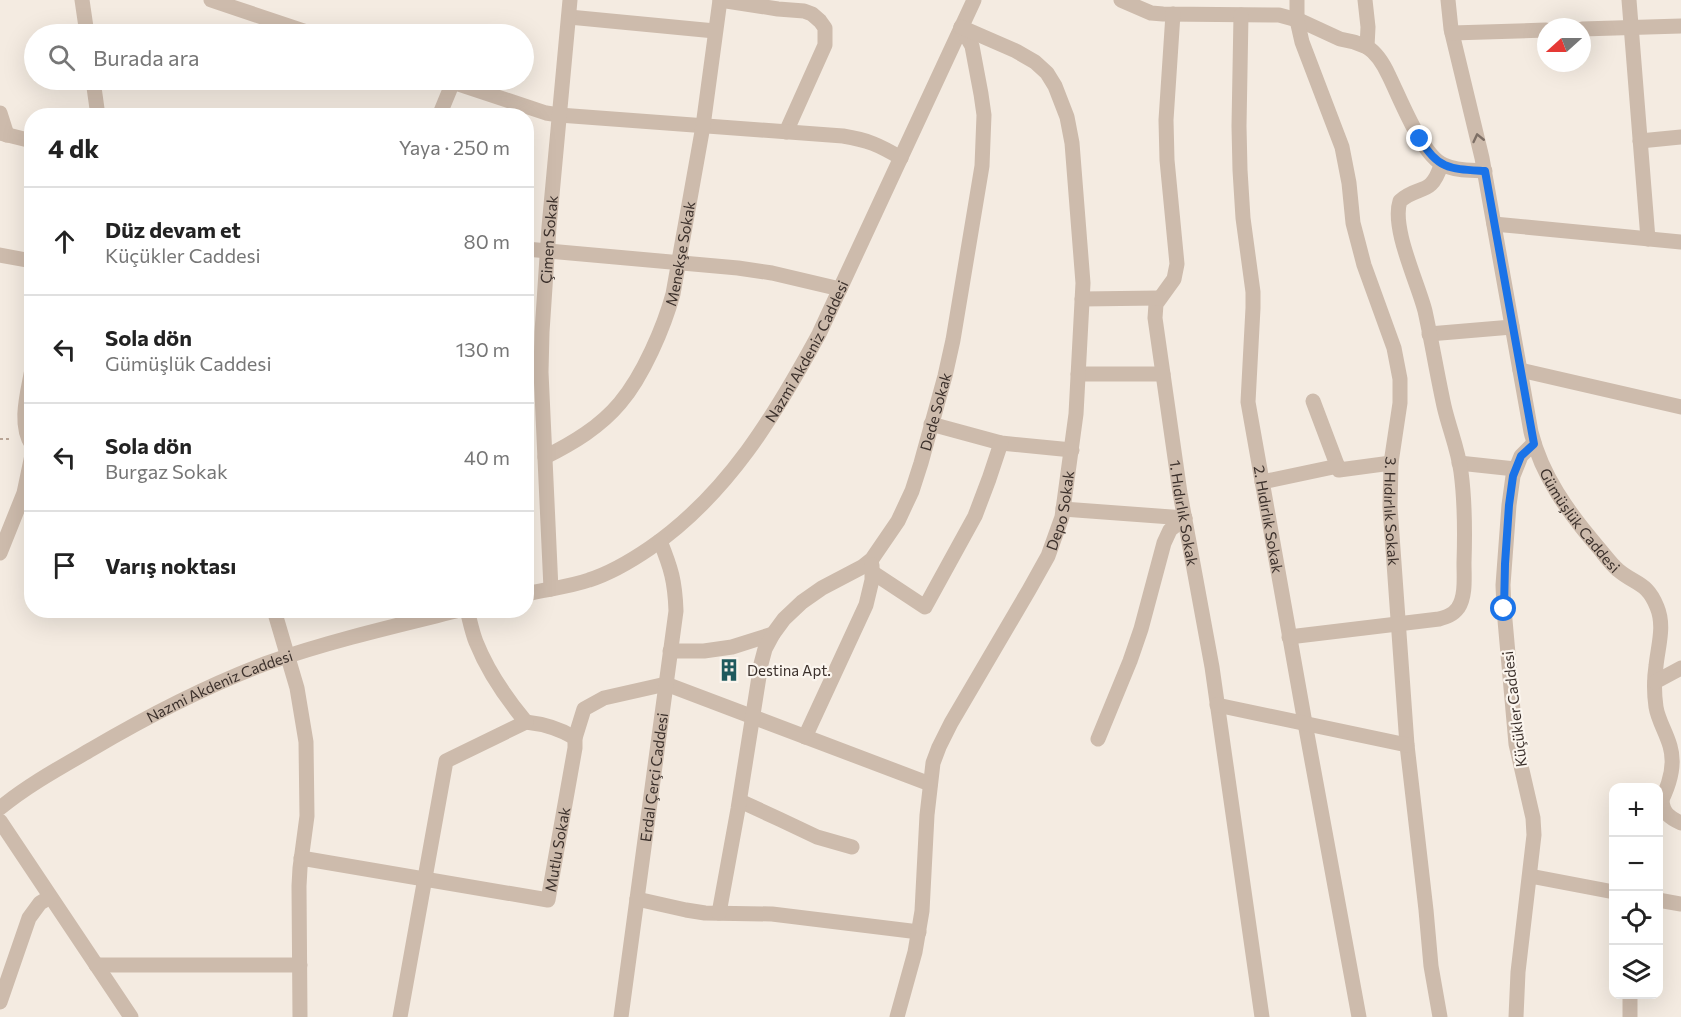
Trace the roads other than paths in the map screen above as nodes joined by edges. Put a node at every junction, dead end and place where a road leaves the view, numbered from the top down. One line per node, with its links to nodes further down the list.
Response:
1 (82, 0): 15 (street)
2 (211, 0): 16 (street)
3 (570, 0): 13 (street, Çimen Sokak)
4 (720, 0): 22 (street, Menekşe Sokak); 35 (street)
5 (974, 0): 18 (street, Nazmi Akdeniz Caddesi)
6 (1122, 0): 11 (street)
7 (1297, 0): 14 (street, 3. Hıdırlık Sokak)
8 (1365, 0): 24 (street)
9 (1448, 0): 23 (street, Gümüşlük Caddesi)
10 (1629, 0): 19 (street)
11 (1173, 14): 12 (street); 52 (street, 1. Hıdırlık Sokak)
12 (1241, 15): 14 (street); 70 (street, 2. Hıdırlık Sokak)
13 (569, 17): 22 (street); 33 (street, Çimen Sokak)
14 (1297, 20): 24 (street); 66 (street, 3. Hıdırlık Sokak)
15 (86, 24)
16 (283, 24)
17 (1681, 26): 19 (street)
18 (961, 27): 40 (street, Nazmi Akdeniz Caddesi); 53 (street, Depo Sokak); 61 (street, Dede Sokak)
19 (1631, 28): 20 (street); 39 (street)
20 (1591, 29)
21 (1537, 30): 23 (street)
22 (716, 31): 34 (street, Menekşe Sokak)
23 (1452, 33): 42 (street, Gümüşlük Caddesi, one-way to 23)
24 (1367, 47): 41 (street)
25 (94, 90): 28 (street)
26 (447, 90): 29 (street)
27 (477, 90): 30 (street)
28 (97, 108)
29 (442, 108)
30 (532, 108)
31 (534, 109): 33 (street)
32 (0, 113): 36 (street)
33 (559, 115): 34 (street); 47 (street, Çimen Sokak)
34 (703, 126): 35 (street); 50 (street, Menekşe Sokak)
35 (786, 132): 40 (street)
36 (4, 134): 38 (street)
37 (1681, 137): 39 (street)
38 (24, 139)
39 (1640, 141): 44 (street)
40 (901, 158): 51 (street, Nazmi Akdeniz Caddesi)
41 (1441, 165): 42 (street); 55 (street)
42 (1485, 171): 43 (street, Gümüşlük Caddesi)
43 (1494, 224): 44 (street); 54 (street, Gümüşlük Caddesi)
44 (1648, 239): 45 (street)
45 (1681, 242)
46 (534, 250): 47 (street)
47 (547, 251): 50 (street); 65 (street, Çimen Sokak)
48 (0, 255): 49 (street)
49 (24, 260)
50 (679, 263): 51 (street); 65 (street, Menekşe Sokak)
51 (840, 289): 74 (street, Nazmi Akdeniz Caddesi)
52 (1159, 298): 53 (street); 58 (street, 1. Hıdırlık Sokak)
53 (1082, 299): 57 (street, Depo Sokak)
54 (1512, 327): 55 (street); 56 (street, Gümüşlük Caddesi)
55 (1429, 334): 67 (street)
56 (1520, 370): 60 (street); 63 (street, Gümüşlük Caddesi)
57 (1078, 374): 58 (street); 64 (street, Depo Sokak)
58 (1163, 374): 73 (street, 1. Hıdırlık Sokak)
59 (1313, 402): 68 (street)
60 (1681, 407)
61 (931, 424): 62 (street); 76 (street, Dede Sokak)
62 (1000, 443): 64 (street); 76 (street)
63 (1534, 444): 69 (street, Küçükler Caddesi); 88 (street, Gümüşlük Caddesi)
64 (1072, 450): 72 (street, Depo Sokak)
65 (545, 457): 77 (street, Çimen Sokak)
66 (1391, 463): 68 (street); 82 (street, 3. Hıdırlık Sokak)
67 (1459, 463): 69 (street); 82 (street)
68 (1338, 466): 70 (street)
69 (1515, 469): 107 (street, Küçükler Caddesi)
70 (1262, 482): 84 (street, 2. Hıdırlık Sokak)
71 (24, 493): 75 (street)
72 (1063, 509): 73 (street); 98 (street, Depo Sokak)
73 (1185, 518): 90 (street, 1. Hıdırlık Sokak); 96 (street)
74 (660, 541): 77 (street, Nazmi Akdeniz Caddesi); 85 (street, Erdal Çerçi Caddesi)
75 (0, 553)
76 (872, 565): 83 (street, Dede Sokak); 94 (street)
77 (551, 589): 78 (street, Nazmi Akdeniz Caddesi)
78 (534, 592)
79 (276, 618): 86 (street)
80 (428, 618): 86 (street, Nazmi Akdeniz Caddesi)
81 (469, 618): 92 (street)
82 (1398, 623): 84 (street); 97 (street, 3. Hıdırlık Sokak)
83 (773, 634): 85 (street); 91 (street)
84 (1289, 637): 93 (street, 2. Hıdırlık Sokak)
85 (670, 651): 89 (street, Erdal Çerçi Caddesi)
86 (287, 657): 101 (street, Nazmi Akdeniz Caddesi); 106 (street)
87 (1681, 668): 88 (street)
88 (1655, 682): 99 (street, Gümüşlük Caddesi)
89 (666, 684): 91 (street); 95 (street, Mutlu Sokak); 111 (street, Erdal Çerçi Caddesi)
90 (1218, 705): 93 (street); 125 (street, 1. Hıdırlık Sokak)
91 (753, 717): 94 (street); 100 (street)
92 (526, 722): 95 (street); 108 (street)
93 (1305, 723): 97 (street); 126 (street, 2. Hıdırlık Sokak)
94 (805, 736): 98 (street)
95 (575, 738): 108 (street, Mutlu Sokak)
96 (1098, 739)
97 (1407, 744): 127 (street, 3. Hıdırlık Sokak)
98 (930, 784): 115 (street, Depo Sokak)
99 (1663, 796)
100 (740, 801): 105 (street); 114 (street)
101 (0, 808)
102 (1663, 809): 104 (street)
103 (0, 821): 110 (street)
104 (1681, 823)
105 (852, 846)
106 (301, 858): 108 (street, Mutlu Sokak); 117 (street)
107 (1530, 876): 109 (street); 128 (street, Küçükler Caddesi)
108 (424, 879): 122 (street)
109 (1609, 891)
110 (50, 897): 116 (street); 119 (street)
111 (637, 899): 114 (street); 123 (street, Erdal Çerçi Caddesi)
112 (1663, 901): 113 (street)
113 (1681, 904)
114 (719, 913): 115 (street)
115 (919, 932): 124 (street, Depo Sokak)
116 (96, 965): 117 (street); 120 (street)
117 (300, 965): 121 (street)
118 (1630, 999): 129 (street)
119 (0, 1002)
120 (131, 1017)
121 (300, 1017)
122 (400, 1017)
123 (621, 1017)
124 (897, 1017)
125 (1262, 1017)
126 (1359, 1017)
127 (1440, 1017)
128 (1516, 1017)
129 (1630, 1017)

